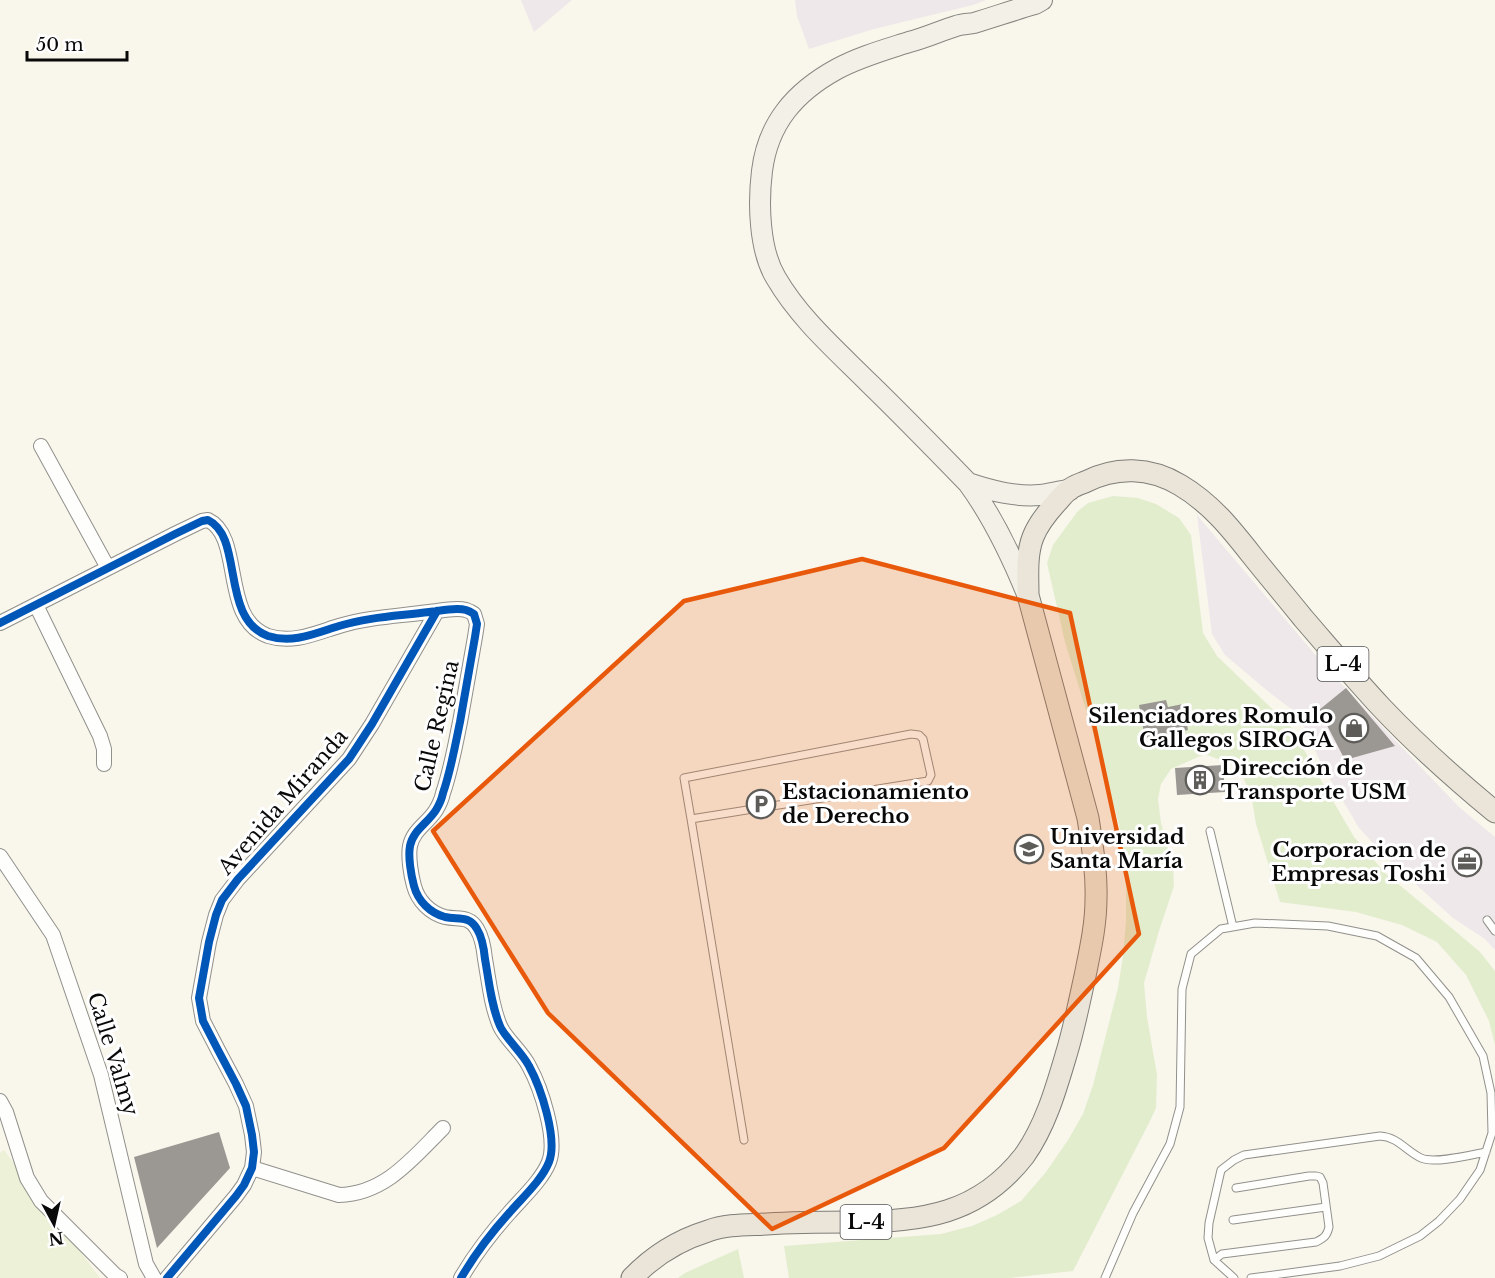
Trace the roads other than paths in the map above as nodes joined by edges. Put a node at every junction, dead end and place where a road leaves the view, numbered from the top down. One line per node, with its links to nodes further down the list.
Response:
1 (1042, 0): 3 (main road)
2 (41, 446): 5 (street)
3 (969, 483): 4 (main road); 6 (main road)
4 (1069, 490): 6 (main road, L-4); 11 (main road, L-4)
5 (108, 568): 7 (street); 8 (street, Calle Regina)
6 (1028, 595): 31 (main road, L-4)
7 (36, 605): 9 (street); 10 (street)
8 (437, 611): 22 (street, Avenida Miranda); 30 (street, Calle Regina)
9 (0, 623)
10 (104, 764)
11 (1495, 812)
12 (691, 819): 12 (lane); 20 (lane)
13 (1210, 831): 16 (lane)
14 (0, 856): 28 (street, Calle Valmy)
15 (1487, 920): 17 (lane)
16 (1233, 927): 21 (lane); 32 (lane)
17 (1495, 931)
18 (0, 1101): 27 (street)
19 (442, 1128): 22 (street)
20 (744, 1140)
21 (1486, 1152): 26 (lane); 34 (lane)
22 (252, 1168): 29 (street, Avenida Miranda)
23 (1236, 1188): 24 (lane)
24 (1326, 1207): 25 (lane); 26 (lane)
25 (1233, 1220)
26 (1214, 1260): 33 (lane)
27 (120, 1278)
28 (154, 1278)
29 (167, 1278)
30 (461, 1278)
31 (632, 1278)
32 (1105, 1278)
33 (1234, 1278)
34 (1251, 1278)

